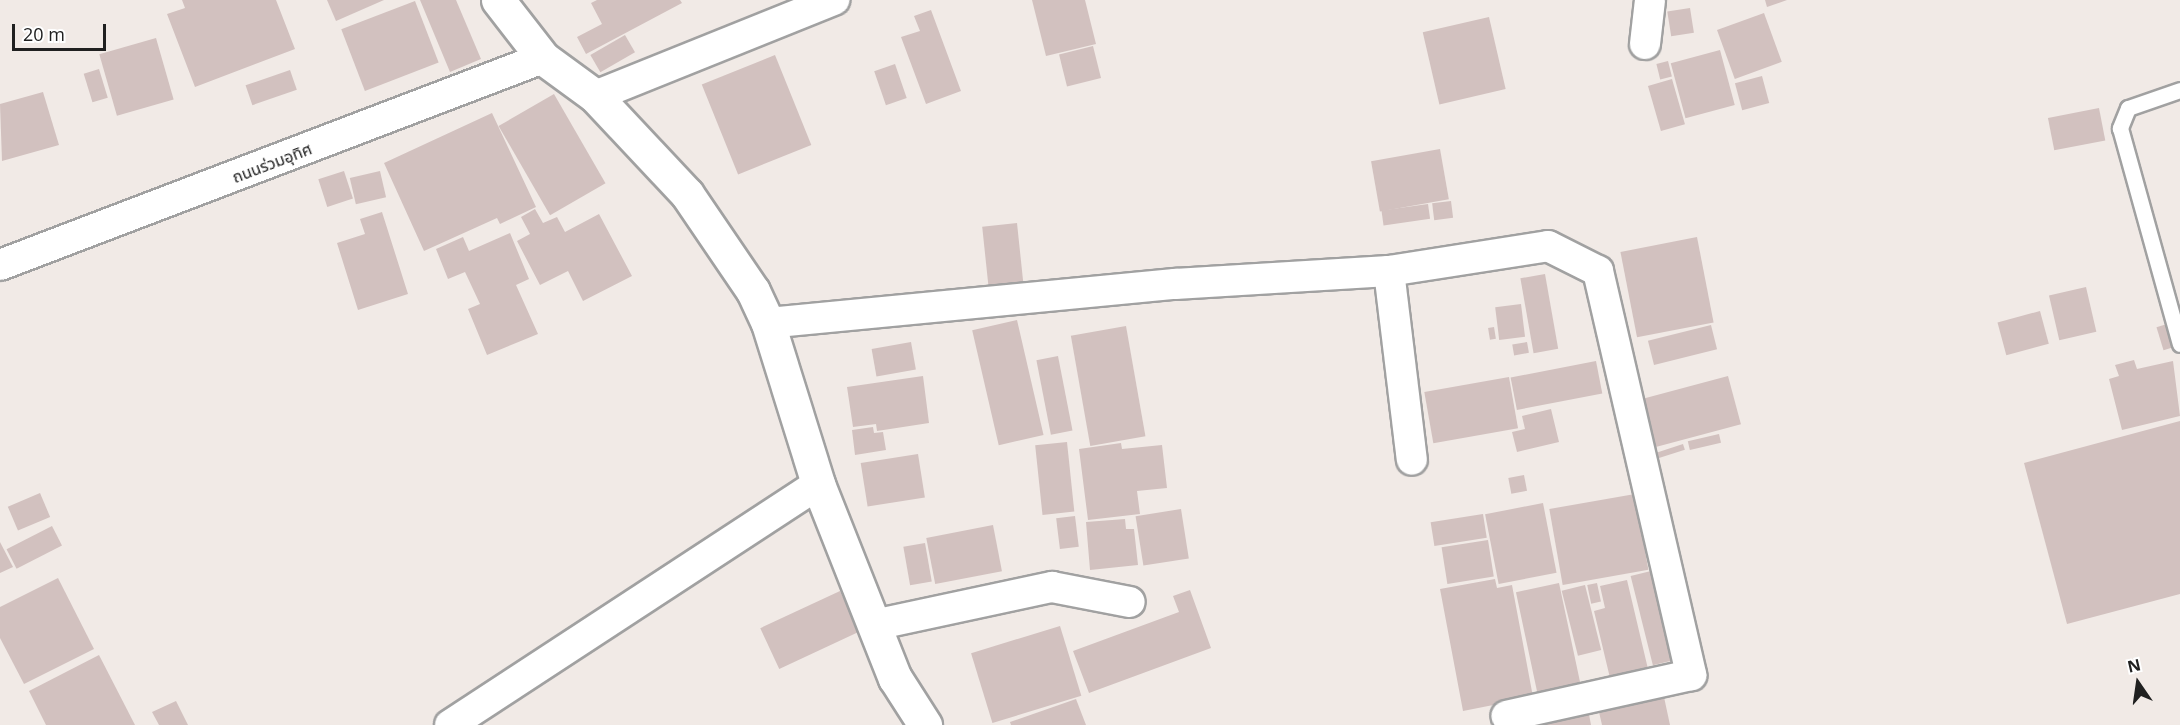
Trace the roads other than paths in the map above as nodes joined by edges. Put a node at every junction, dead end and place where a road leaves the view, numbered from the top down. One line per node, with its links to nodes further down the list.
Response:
1 (498, 0): 5 (street)
2 (834, 0): 7 (street)
3 (1650, 0): 4 (street)
4 (1645, 44)
5 (543, 58): 7 (street); 8 (street, ถนนร่วมอุทิศ)
6 (2180, 90): 11 (lane)
7 (595, 96): 10 (street)
8 (0, 265)
9 (1389, 271): 10 (street); 12 (street); 16 (street)
10 (768, 323): 13 (street)
11 (2180, 344)
12 (1412, 460)
13 (818, 484): 15 (street); 17 (street)
14 (1130, 602): 15 (street)
15 (874, 626): 18 (street)
16 (1506, 716)
17 (450, 725)
18 (925, 725)

